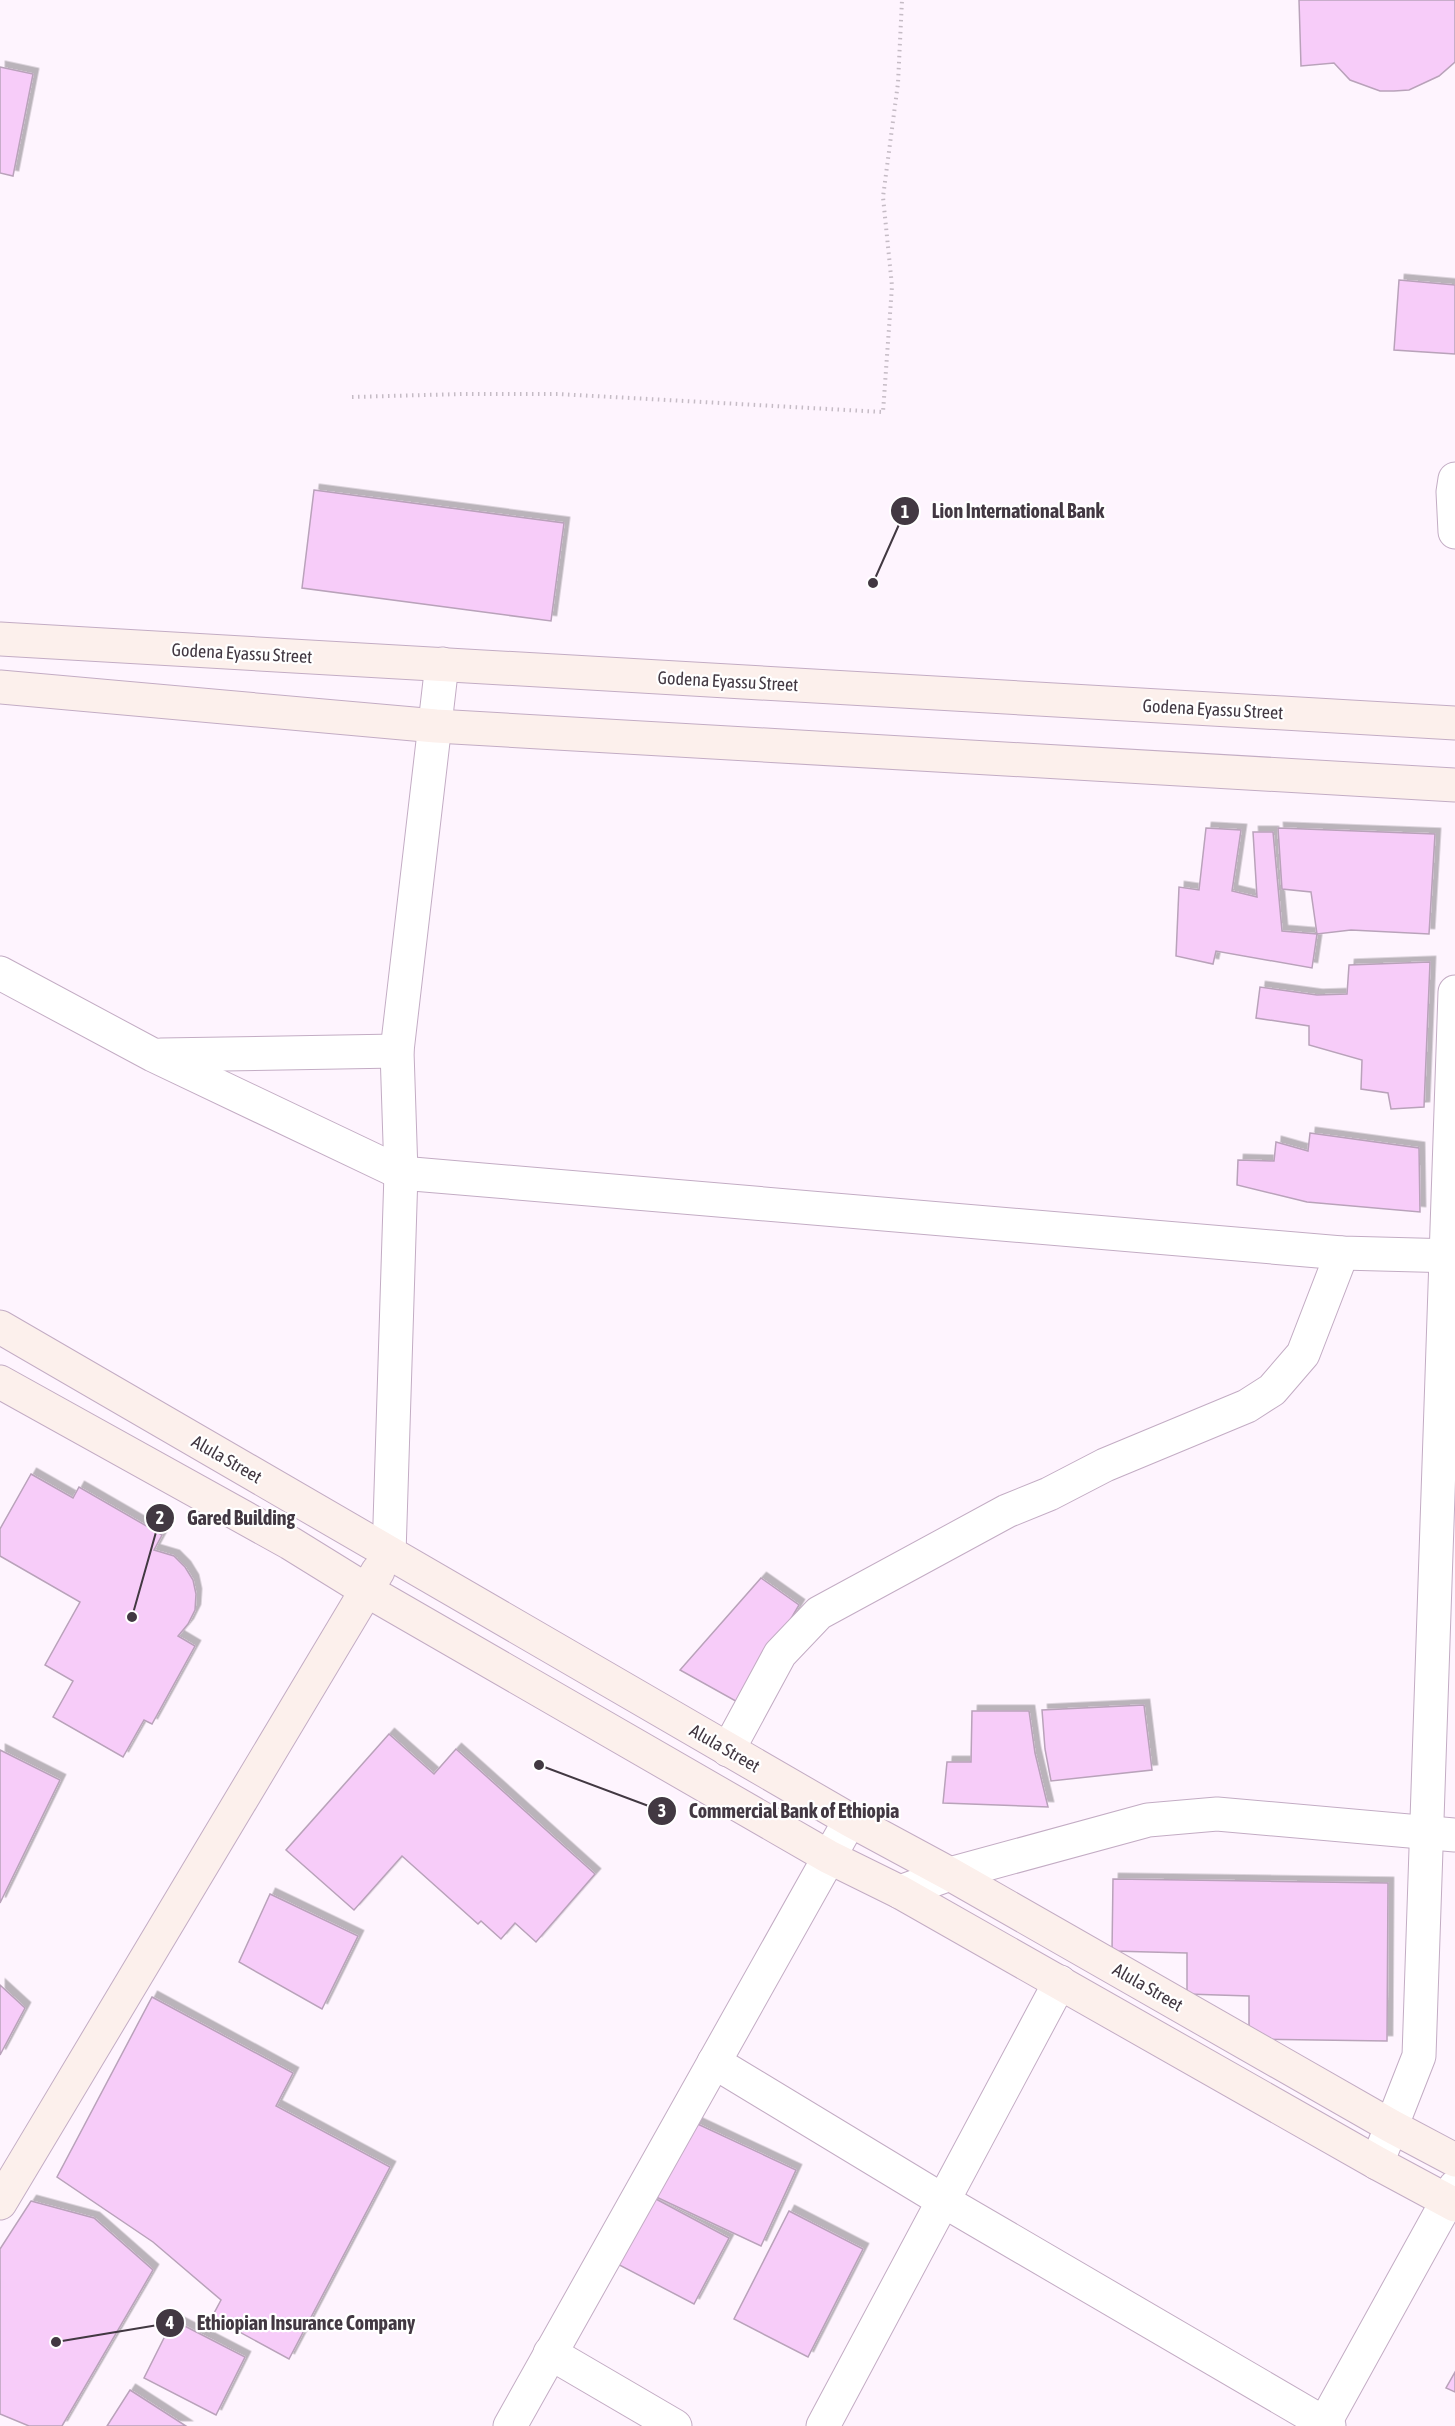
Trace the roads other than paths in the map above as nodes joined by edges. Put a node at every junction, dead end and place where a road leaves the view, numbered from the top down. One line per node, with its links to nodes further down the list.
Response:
1 (1455, 479): 2 (street)
2 (1455, 532)
3 (0, 639): 4 (street, Godena Eyassu Street)
4 (442, 664): 6 (street, Godena Eyassu Street); 7 (street)
5 (0, 687): 7 (street)
6 (1455, 723)
7 (436, 726): 8 (street); 11 (street)
8 (1455, 785)
9 (0, 973): 12 (street)
10 (1455, 992): 15 (street)
11 (397, 1051): 12 (street); 13 (street)
12 (153, 1055): 13 (street)
13 (401, 1173): 14 (street); 18 (street)
14 (1342, 1253): 15 (street); 20 (street)
15 (1451, 1256): 22 (street)
16 (0, 1327): 18 (street, Alula Street)
17 (0, 1382): 19 (street)
18 (389, 1554): 19 (street); 20 (street, Alula Street)
19 (366, 1590): 23 (street); 33 (street)
20 (728, 1750): 21 (street, Alula Street)
21 (850, 1820): 23 (street); 24 (street, Alula Street)
22 (1441, 1834): 24 (street); 28 (street)
23 (829, 1857): 25 (street); 27 (street)
24 (950, 1874): 25 (street); 28 (street, Alula Street)
25 (900, 1892): 26 (street)
26 (1060, 1982): 30 (street); 32 (street)
27 (714, 2062): 32 (street); 34 (street)
28 (1391, 2126): 29 (street, Alula Street); 30 (street)
29 (1455, 2160)
30 (1377, 2163): 31 (street)
31 (1452, 2197): 35 (street)
32 (942, 2200): 35 (street); 38 (street)
33 (0, 2203)
34 (550, 2353): 36 (street); 37 (street)
35 (1325, 2425)
36 (510, 2426)
37 (675, 2426)
38 (823, 2426)

